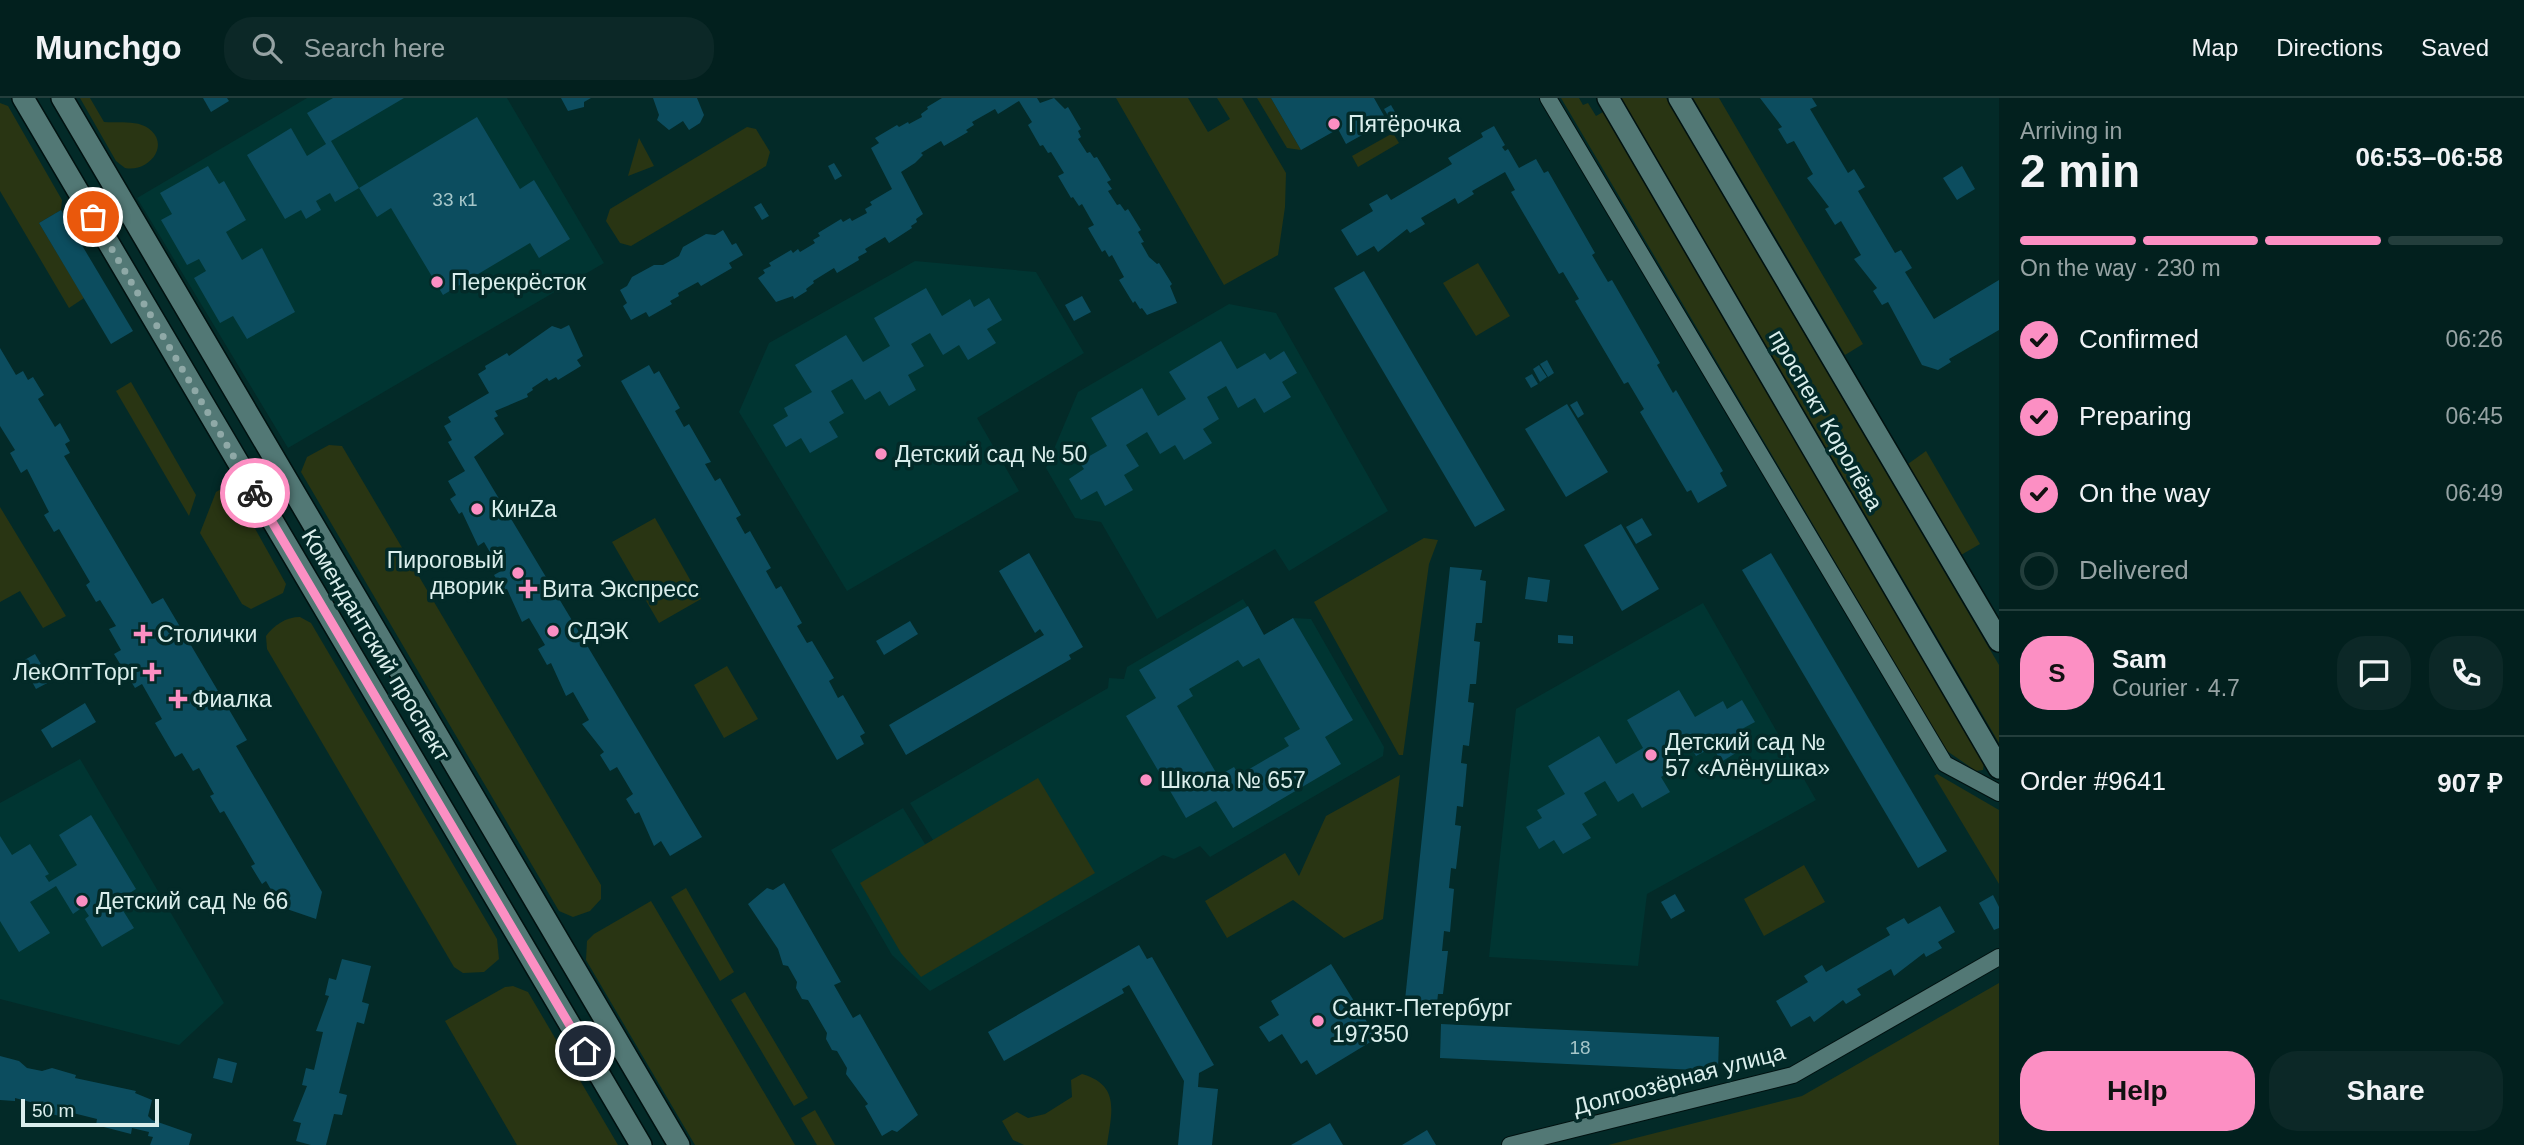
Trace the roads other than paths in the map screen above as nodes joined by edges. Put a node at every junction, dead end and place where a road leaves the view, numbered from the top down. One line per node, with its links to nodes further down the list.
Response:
1 (23, 98): 10 (main road, Комендантский проспект)
2 (62, 98): 11 (main road, Комендантский проспект)
3 (1548, 98): 8 (street)
4 (1608, 98): 7 (main road, проспект Королёва)
5 (1679, 98): 6 (main road, проспект Королёва)
6 (1999, 641)
7 (1999, 768)
8 (1999, 793)
9 (1999, 957): 12 (street, Долгоозёрная улица)
10 (641, 1145)
11 (679, 1145)
12 (1510, 1145)

